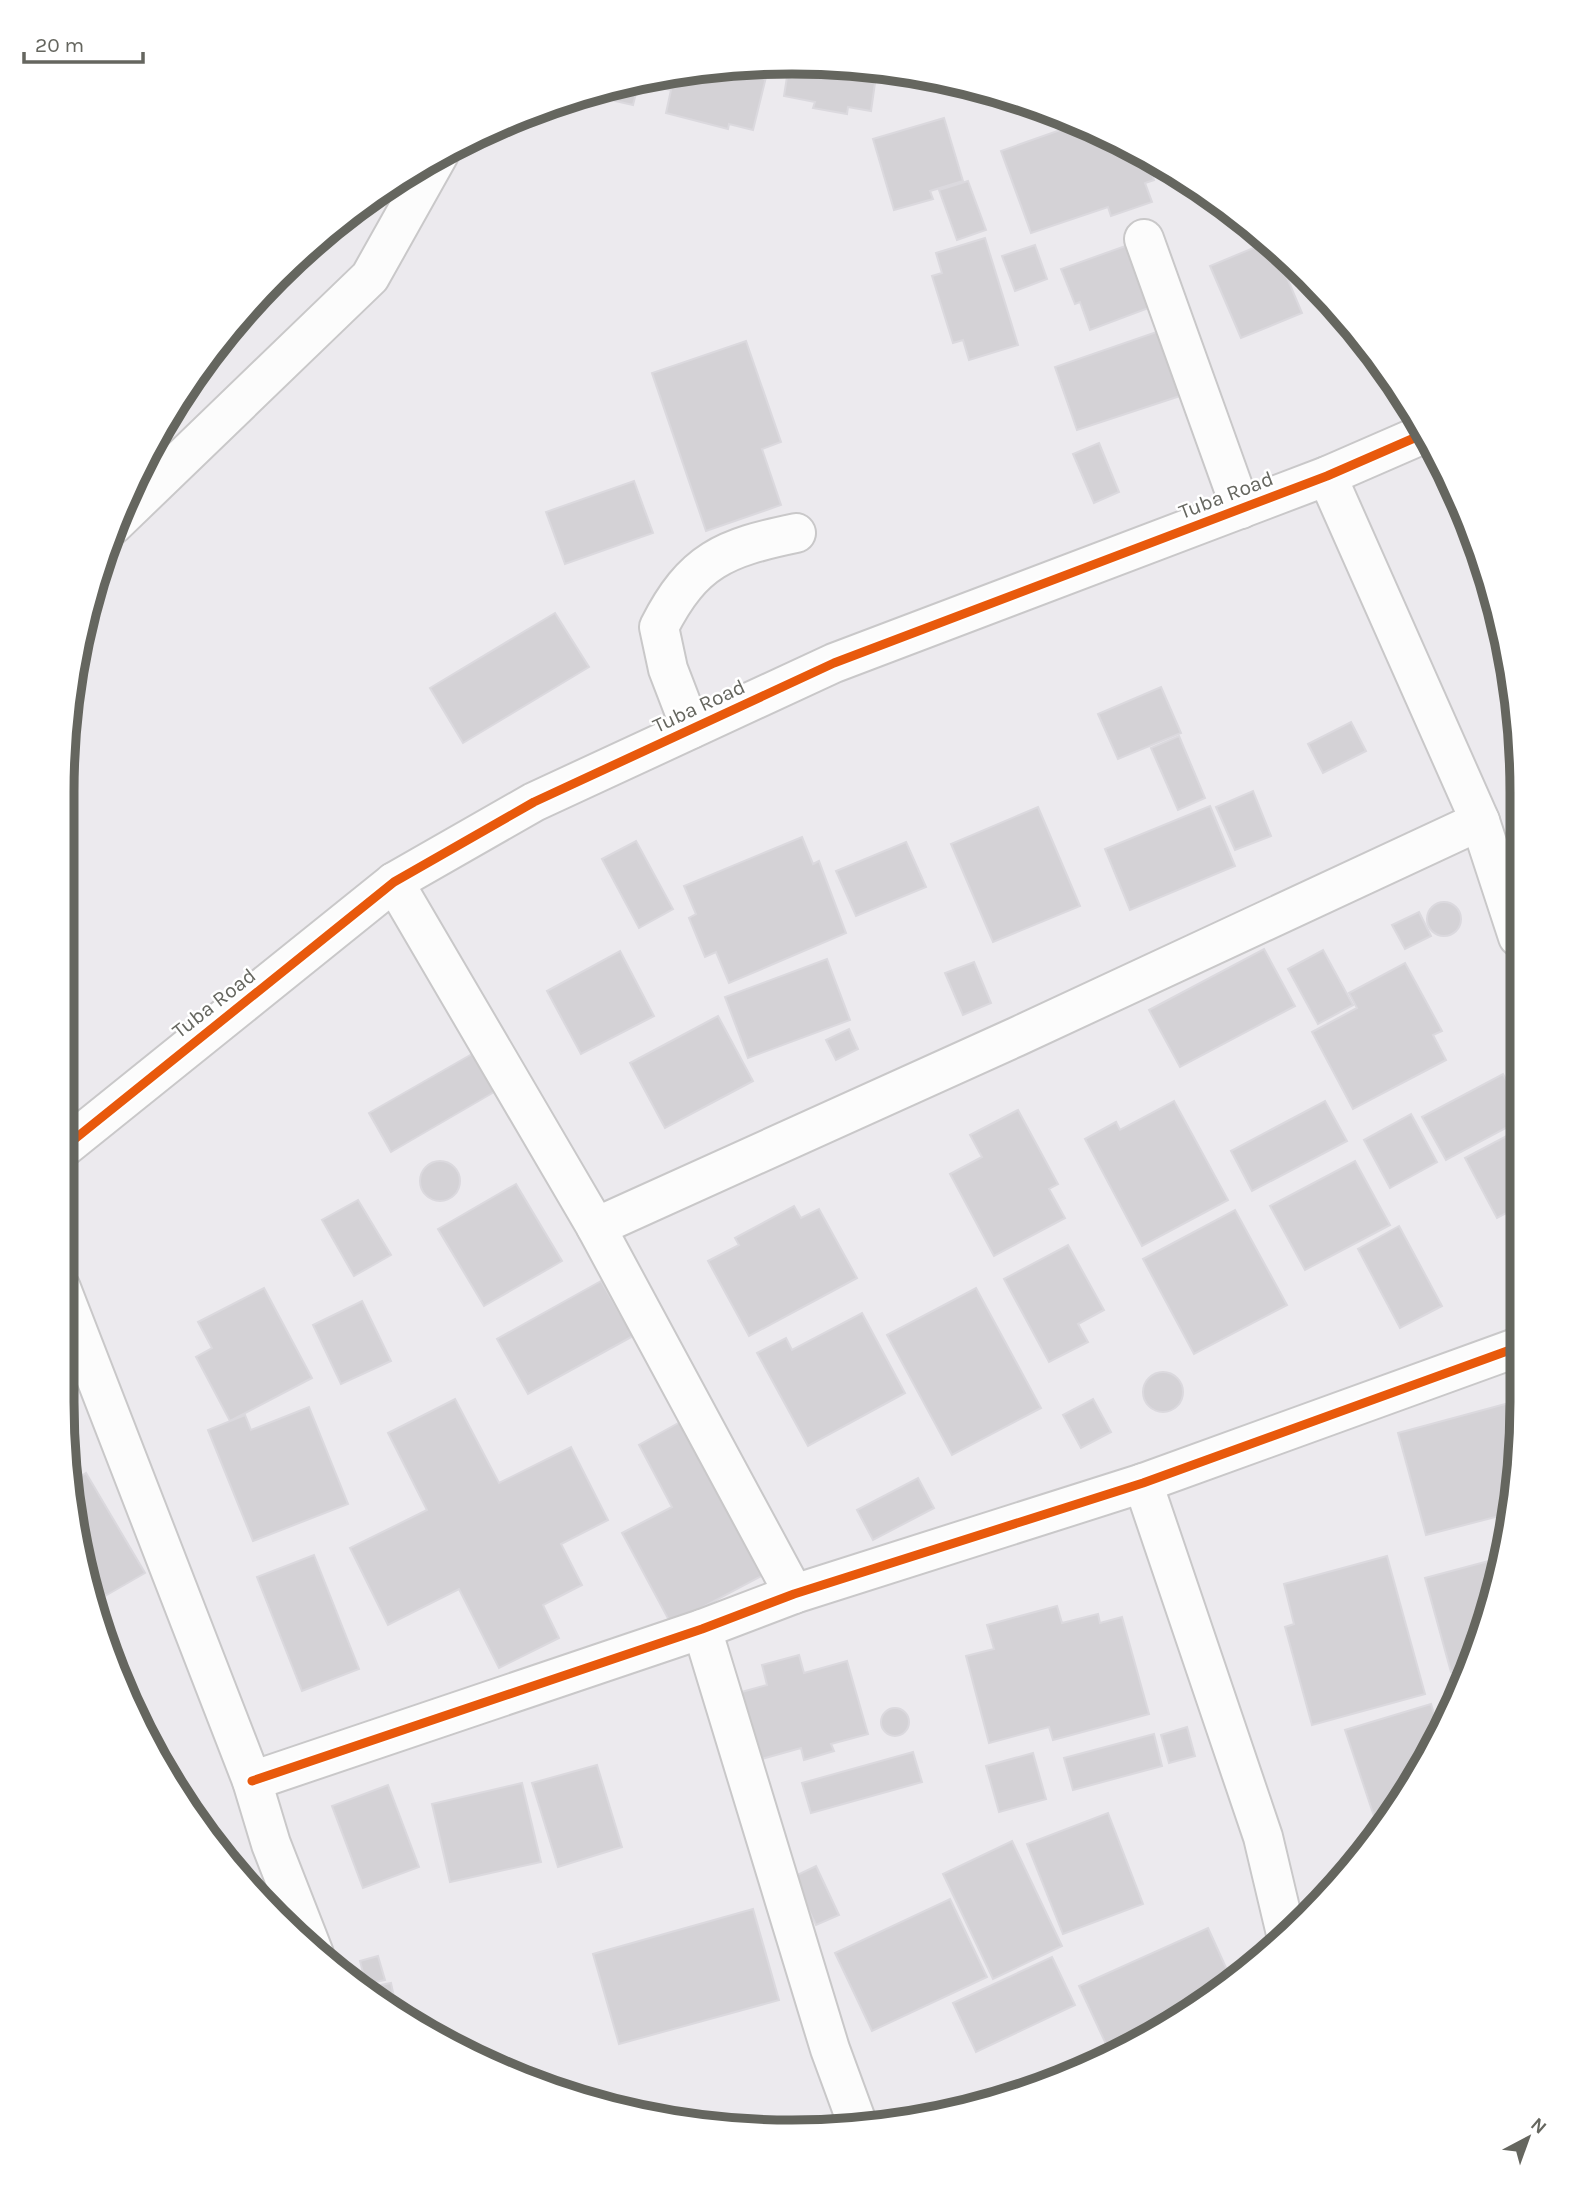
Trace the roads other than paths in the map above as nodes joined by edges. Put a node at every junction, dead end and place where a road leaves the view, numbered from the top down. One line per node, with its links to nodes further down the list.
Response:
1 (428, 173): 5 (street)
2 (1144, 239): 6 (street)
3 (1416, 437): 4 (street, Tuba Road)
4 (1327, 475): 6 (street, Tuba Road); 9 (street)
5 (133, 505)
6 (1241, 509): 8 (street, Tuba Road)
7 (796, 533): 8 (street)
8 (691, 729): 10 (street, Tuba Road)
9 (1480, 821): 11 (street); 13 (street)
10 (394, 883): 12 (street, Tuba Road); 13 (street)
11 (1510, 913)
12 (73, 1128)
13 (596, 1227): 17 (street)
14 (73, 1319): 19 (street)
15 (1510, 1350): 16 (street)
16 (1143, 1483): 17 (street); 20 (street)
17 (794, 1594): 18 (street)
18 (702, 1629): 19 (street); 22 (street)
19 (252, 1781): 21 (street)
20 (1284, 1925)
21 (304, 1929)
22 (855, 2117)

